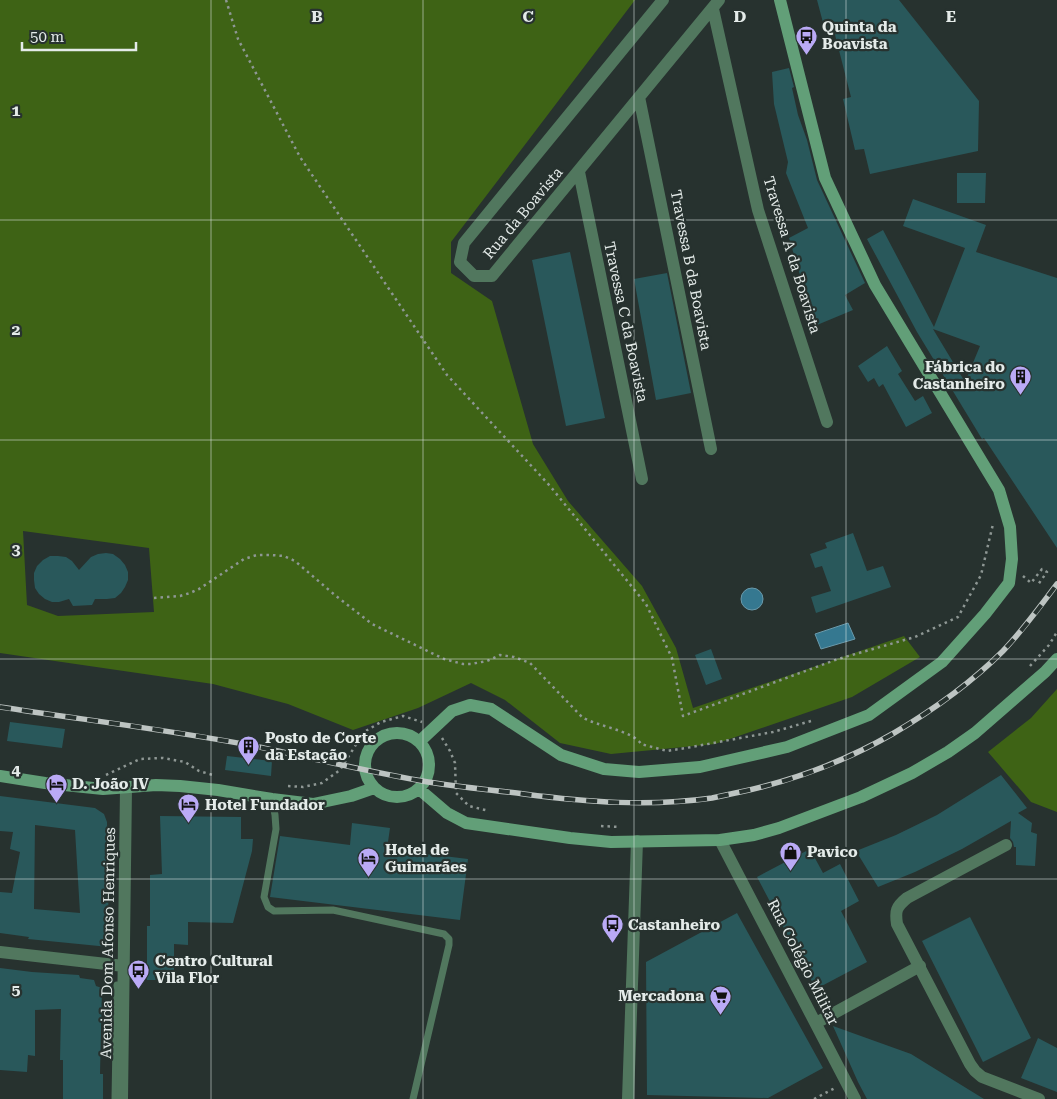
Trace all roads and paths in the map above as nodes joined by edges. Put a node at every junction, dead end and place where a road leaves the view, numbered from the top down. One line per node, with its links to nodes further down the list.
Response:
1 (226, 0): 10 (path)
2 (663, 0): 6 (street, Rua da Boavista)
3 (780, 0): 10 (main road)
4 (716, 4): 5 (street, Rua da Boavista); 7 (street, Travessa A da Boavista)
5 (639, 96): 6 (street, Rua da Boavista); 8 (street, Travessa B da Boavista)
6 (579, 172): 9 (street, Travessa C da Boavista)
7 (827, 422)
8 (710, 450)
9 (642, 479)
10 (1008, 518): 11 (main road)
11 (1010, 567): 12 (path); 18 (main road)
12 (1037, 586)
13 (154, 598): 17 (path)
14 (1057, 632): 16 (path)
15 (1057, 659): 31 (main road)
16 (1030, 666)
17 (817, 720)
18 (432, 729): 19 (main road); 23 (path); 28 (path)
19 (420, 741): 25 (main road); 26 (main road)
20 (0, 776): 24 (main road)
21 (216, 776): 22 (path)
22 (101, 777)
23 (280, 785)
24 (126, 788): 27 (main road); 35 (street, Avenida Dom Afonso Henriques)
25 (374, 788): 26 (main road); 27 (main road)
26 (419, 790): 32 (main road)
27 (272, 799): 41 (lane)
28 (490, 812)
29 (598, 826): 30 (path)
30 (622, 827)
31 (720, 840): 32 (main road); 37 (street, Rua Colégio Militar)
32 (637, 841): 42 (street)
33 (1006, 845): 36 (street)
34 (0, 952): 35 (street)
35 (121, 965): 39 (lane); 40 (street, Avenida Dom Afonso Henriques)
36 (920, 966): 37 (street); 45 (street)
37 (816, 1023): 38 (street, Rua Colégio Militar)
38 (846, 1082): 43 (path); 44 (street, Rua Colégio Militar)
39 (115, 1099)
40 (122, 1099)
41 (412, 1099)
42 (628, 1099)
43 (814, 1099)
44 (855, 1099)
45 (1039, 1099)

